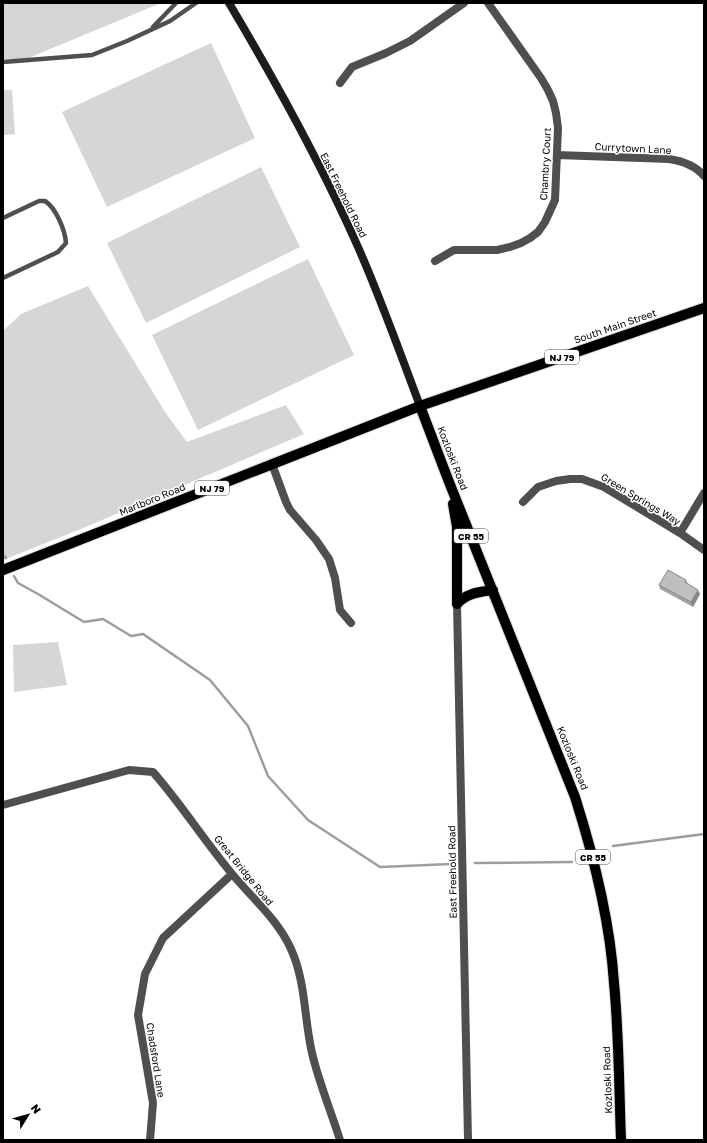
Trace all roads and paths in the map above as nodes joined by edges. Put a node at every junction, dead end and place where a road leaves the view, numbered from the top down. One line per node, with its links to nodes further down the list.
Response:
1 (176, 3): 6 (lane)
2 (196, 3): 6 (lane)
3 (229, 3): 15 (main road, East Freehold Road)
4 (464, 3): 8 (street)
5 (488, 3): 9 (street, Chambry Court)
6 (151, 30): 7 (lane)
7 (3, 62)
8 (340, 83)
9 (557, 155): 10 (street, Currytown Lane); 12 (street, Chambry Court)
10 (704, 176)
11 (3, 218): 13 (lane)
12 (435, 261)
13 (3, 278)
14 (704, 308): 15 (main road, South Main Street / NJ 79)
15 (420, 406): 16 (main road, Marlboro Road / NJ 79); 17 (main road, Kozloski Road / CR 55)
16 (272, 464): 22 (main road, Marlboro Road / NJ 79); 25 (street)
17 (450, 482): 23 (main road, Kozloski Road / CR 55); 24 (main road)
18 (704, 493): 20 (street)
19 (523, 502): 20 (street, Green Springs Way)
20 (680, 533): 21 (street, Green Springs Way)
21 (704, 550)
22 (3, 570)
23 (493, 590): 24 (main road); 31 (main road, Kozloski Road / CR 55)
24 (457, 604): 30 (street, East Freehold Road)
25 (351, 623)
26 (3, 805): 27 (street, Great Bridge Road)
27 (232, 874): 28 (street, Chadsford Lane); 29 (street, Great Bridge Road)
28 (150, 1140)
29 (340, 1140)
30 (468, 1140)
31 (621, 1140)

